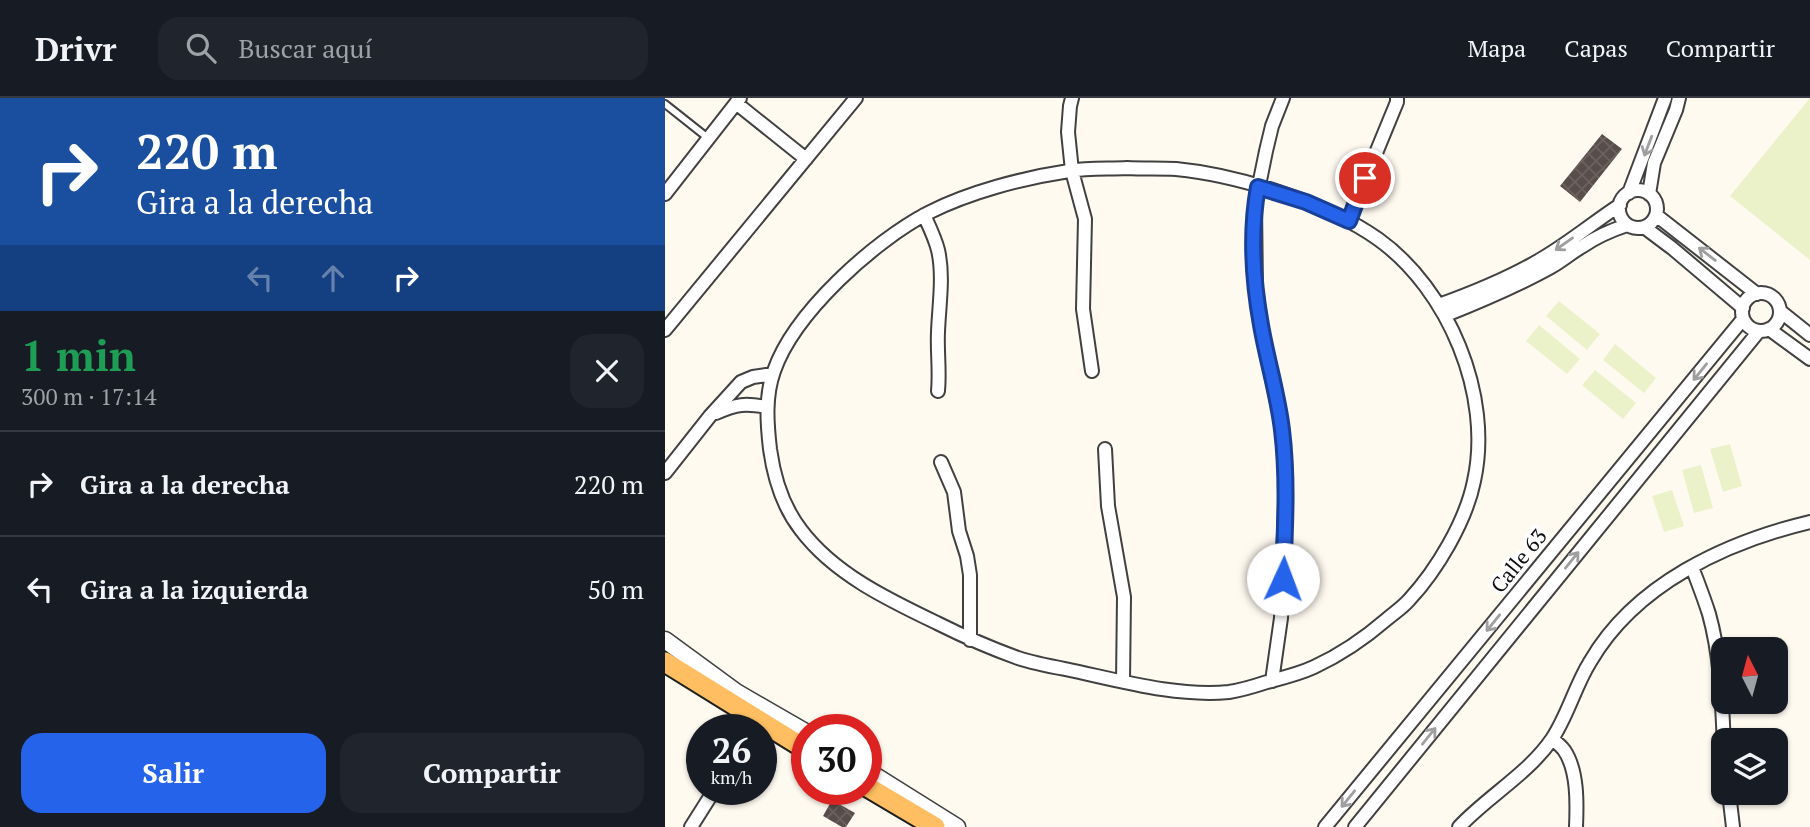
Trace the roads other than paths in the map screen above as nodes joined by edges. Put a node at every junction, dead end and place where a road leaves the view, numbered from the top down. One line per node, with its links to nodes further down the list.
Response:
1 (856, 98): 10 (street)
2 (1072, 98): 11 (street)
3 (1283, 98): 12 (street)
4 (1397, 98): 19 (street)
5 (1665, 98): 13 (street, one-way to 13)
6 (1679, 98): 15 (street)
7 (738, 101): 9 (street); 10 (street)
8 (665, 104): 9 (lane)
9 (708, 138): 14 (street)
10 (806, 159): 26 (street)
11 (1072, 171): 12 (street); 17 (street); 30 (street)
12 (1258, 187): 19 (street); 44 (street)
13 (1629, 193): 15 (street); 16 (street)
14 (665, 194)
15 (1649, 194): 18 (street)
16 (1620, 205): 20 (street); 23 (street, one-way to 23)
17 (924, 215): 31 (street); 32 (street)
18 (1656, 215): 21 (street); 22 (street, one-way to 18)
19 (1349, 221): 23 (street)
20 (1627, 225): 21 (street); 23 (street)
21 (1644, 227): 25 (street)
22 (1757, 294): 24 (street); 25 (street)
23 (1442, 310): 44 (street)
24 (1780, 311): 27 (street); 28 (street)
25 (1743, 313): 27 (street); 57 (street, Calle 63, one-way to 57)
26 (665, 330)
27 (1764, 330): 29 (street); 58 (street, Calle 63, one-way to 27)
28 (1810, 335)
29 (1807, 357)
30 (1092, 371)
31 (773, 374): 33 (street); 34 (street)
32 (938, 391)
33 (767, 407): 34 (street); 40 (street)
34 (710, 416): 37 (street)
35 (1105, 449): 43 (street)
36 (941, 462): 40 (street)
37 (665, 472)
38 (1810, 522): 39 (street)
39 (1692, 567): 48 (street); 49 (street)
40 (970, 639): 43 (street)
41 (665, 640): 45 (street)
42 (665, 662): 45 (main road)
43 (1123, 681): 44 (street)
44 (1272, 681)
45 (735, 699): 46 (main road); 47 (street)
46 (747, 714)
47 (791, 725)
48 (1723, 728)
49 (1552, 739): 59 (street); 60 (street)
50 (882, 780): 56 (street)
51 (882, 795): 55 (main road)
52 (705, 805): 54 (street)
53 (1730, 805): 61 (street)
54 (691, 827)
55 (936, 827)
56 (957, 827)
57 (1325, 827)
58 (1355, 827)
59 (1459, 827)
60 (1576, 827)
61 (1733, 827)

